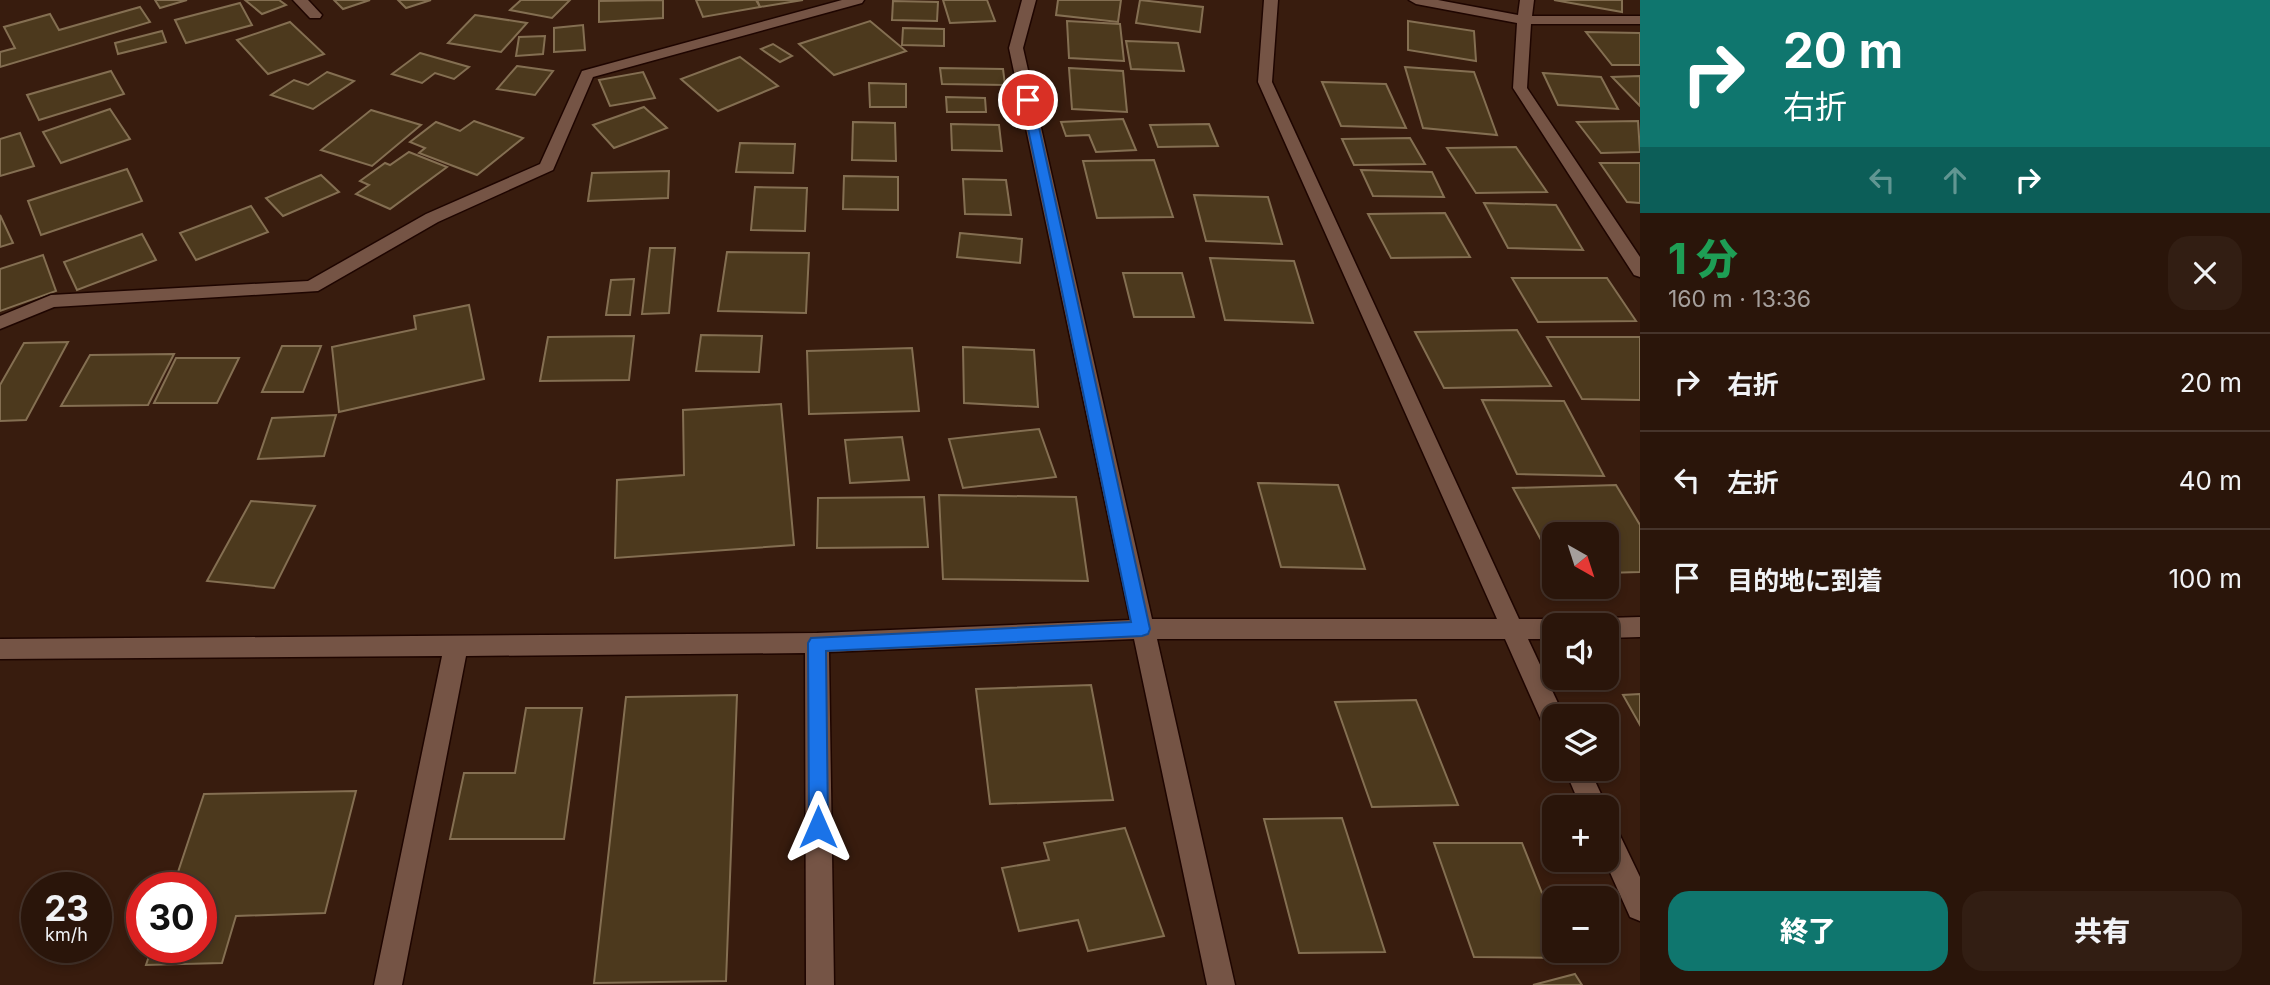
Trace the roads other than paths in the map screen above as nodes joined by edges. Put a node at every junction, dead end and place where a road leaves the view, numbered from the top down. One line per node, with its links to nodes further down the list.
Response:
1 (300, 0): 7 (street)
2 (857, 0): 11 (street)
3 (1028, 0): 14 (street)
4 (1271, 0): 16 (street)
5 (1416, 0): 8 (street)
6 (1528, 0): 8 (street)
7 (315, 15)
8 (1524, 20): 9 (street); 10 (street)
9 (1640, 20)
10 (1640, 271)
11 (0, 323)
12 (1640, 626): 13 (street)
13 (1619, 627)
14 (1142, 629): 16 (street); 17 (street); 25 (street)
15 (1542, 630): 16 (street)
16 (1512, 631): 20 (street)
17 (817, 643): 18 (street); 24 (street)
18 (456, 646): 19 (street); 23 (street)
19 (0, 649)
20 (1546, 704)
21 (1619, 863): 22 (street)
22 (1640, 907)
23 (388, 985)
24 (820, 985)
25 (1221, 985)

